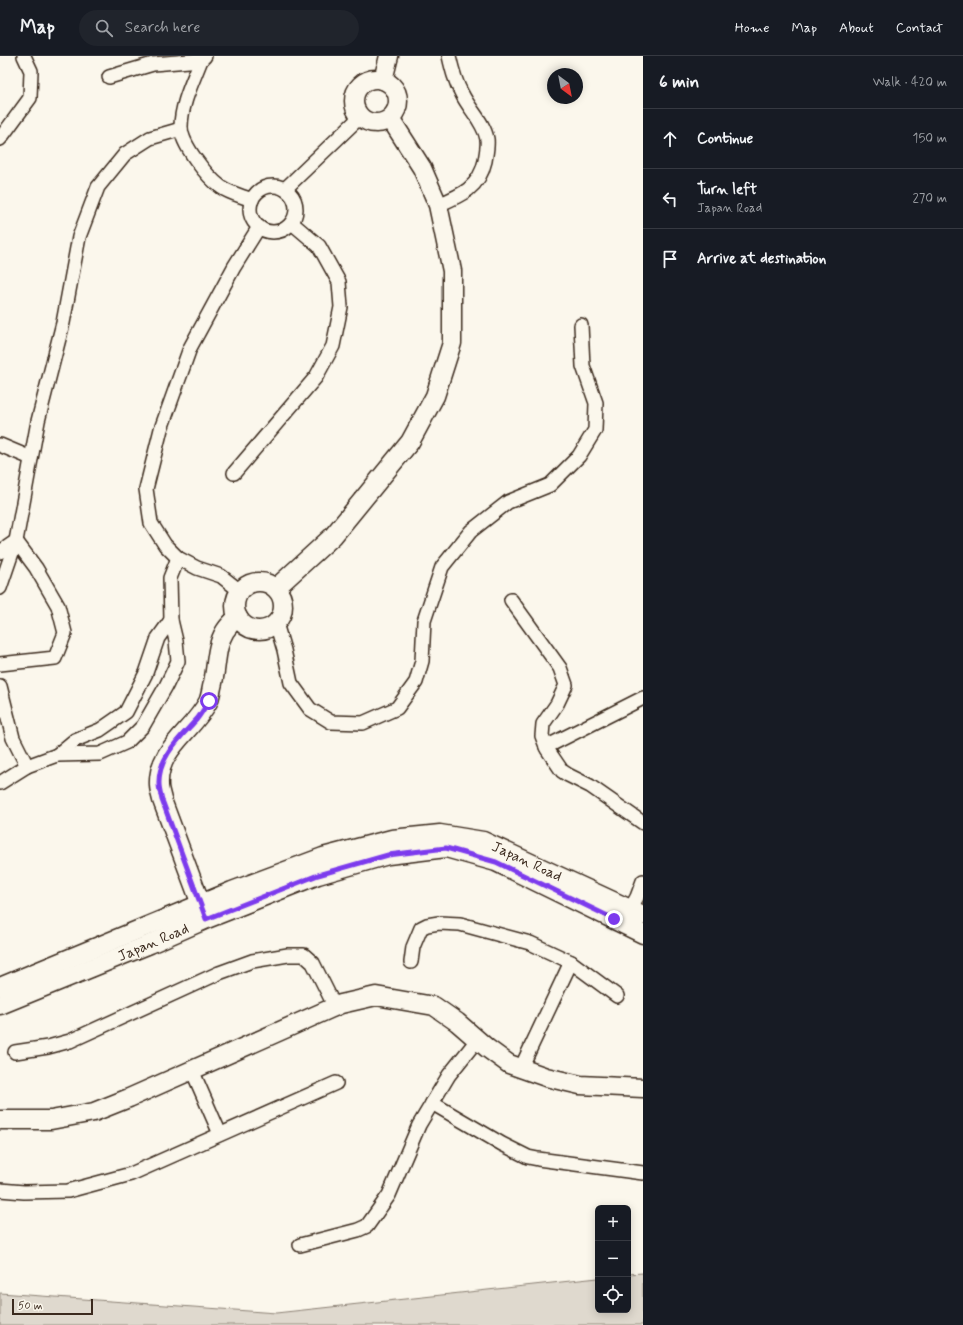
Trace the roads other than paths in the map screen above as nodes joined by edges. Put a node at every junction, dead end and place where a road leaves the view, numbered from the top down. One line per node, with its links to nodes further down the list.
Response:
1 (24, 56): 10 (street)
2 (389, 56): 6 (street)
3 (449, 56): 13 (street)
4 (203, 58): 5 (street); 9 (street)
5 (109, 77)
6 (383, 80): 7 (street); 8 (street)
7 (360, 117): 8 (street); 11 (street)
8 (390, 118): 13 (street)
9 (181, 129): 12 (street); 18 (street)
10 (0, 139)
11 (285, 189): 12 (street); 14 (street)
12 (252, 200): 15 (street)
13 (438, 204): 24 (street)
14 (292, 223): 15 (street); 19 (street)
15 (259, 227): 22 (street)
16 (581, 325): 29 (street)
17 (0, 445): 18 (street)
18 (31, 458): 20 (street)
19 (234, 473)
20 (16, 541): 21 (street); 23 (street); 30 (street)
21 (0, 552)
22 (178, 558): 25 (street); 28 (street)
23 (0, 588)
24 (276, 588): 25 (street); 29 (street)
25 (240, 591): 27 (street)
26 (511, 600): 33 (street)
27 (238, 617): 29 (street); 39 (street)
28 (171, 620): 34 (street); 34 (street)
29 (276, 624)
30 (0, 664)
31 (0, 686): 35 (street)
32 (643, 698): 33 (street)
33 (546, 747): 37 (street)
34 (57, 755): 35 (street)
35 (27, 766): 36 (street)
36 (0, 783)
37 (643, 823)
38 (643, 881): 40 (street)
39 (204, 912): 40 (street, Japan Road); 44 (street, Japan Road); 46 (street, Japan Road)
40 (632, 916): 41 (street, Japan Road)
41 (643, 934)
42 (411, 962): 43 (street)
43 (571, 962): 45 (street); 50 (street)
44 (0, 987)
45 (617, 996)
46 (0, 1005)
47 (335, 1007): 48 (street); 49 (street); 51 (street)
48 (477, 1040): 50 (street); 54 (street)
49 (15, 1052)
50 (521, 1068): 53 (street)
51 (192, 1070): 55 (street); 56 (street)
52 (336, 1083): 56 (street)
53 (643, 1088)
54 (432, 1103): 57 (street); 59 (street)
55 (0, 1120)
56 (220, 1134): 58 (street)
57 (643, 1173)
58 (0, 1190)
59 (300, 1244)

